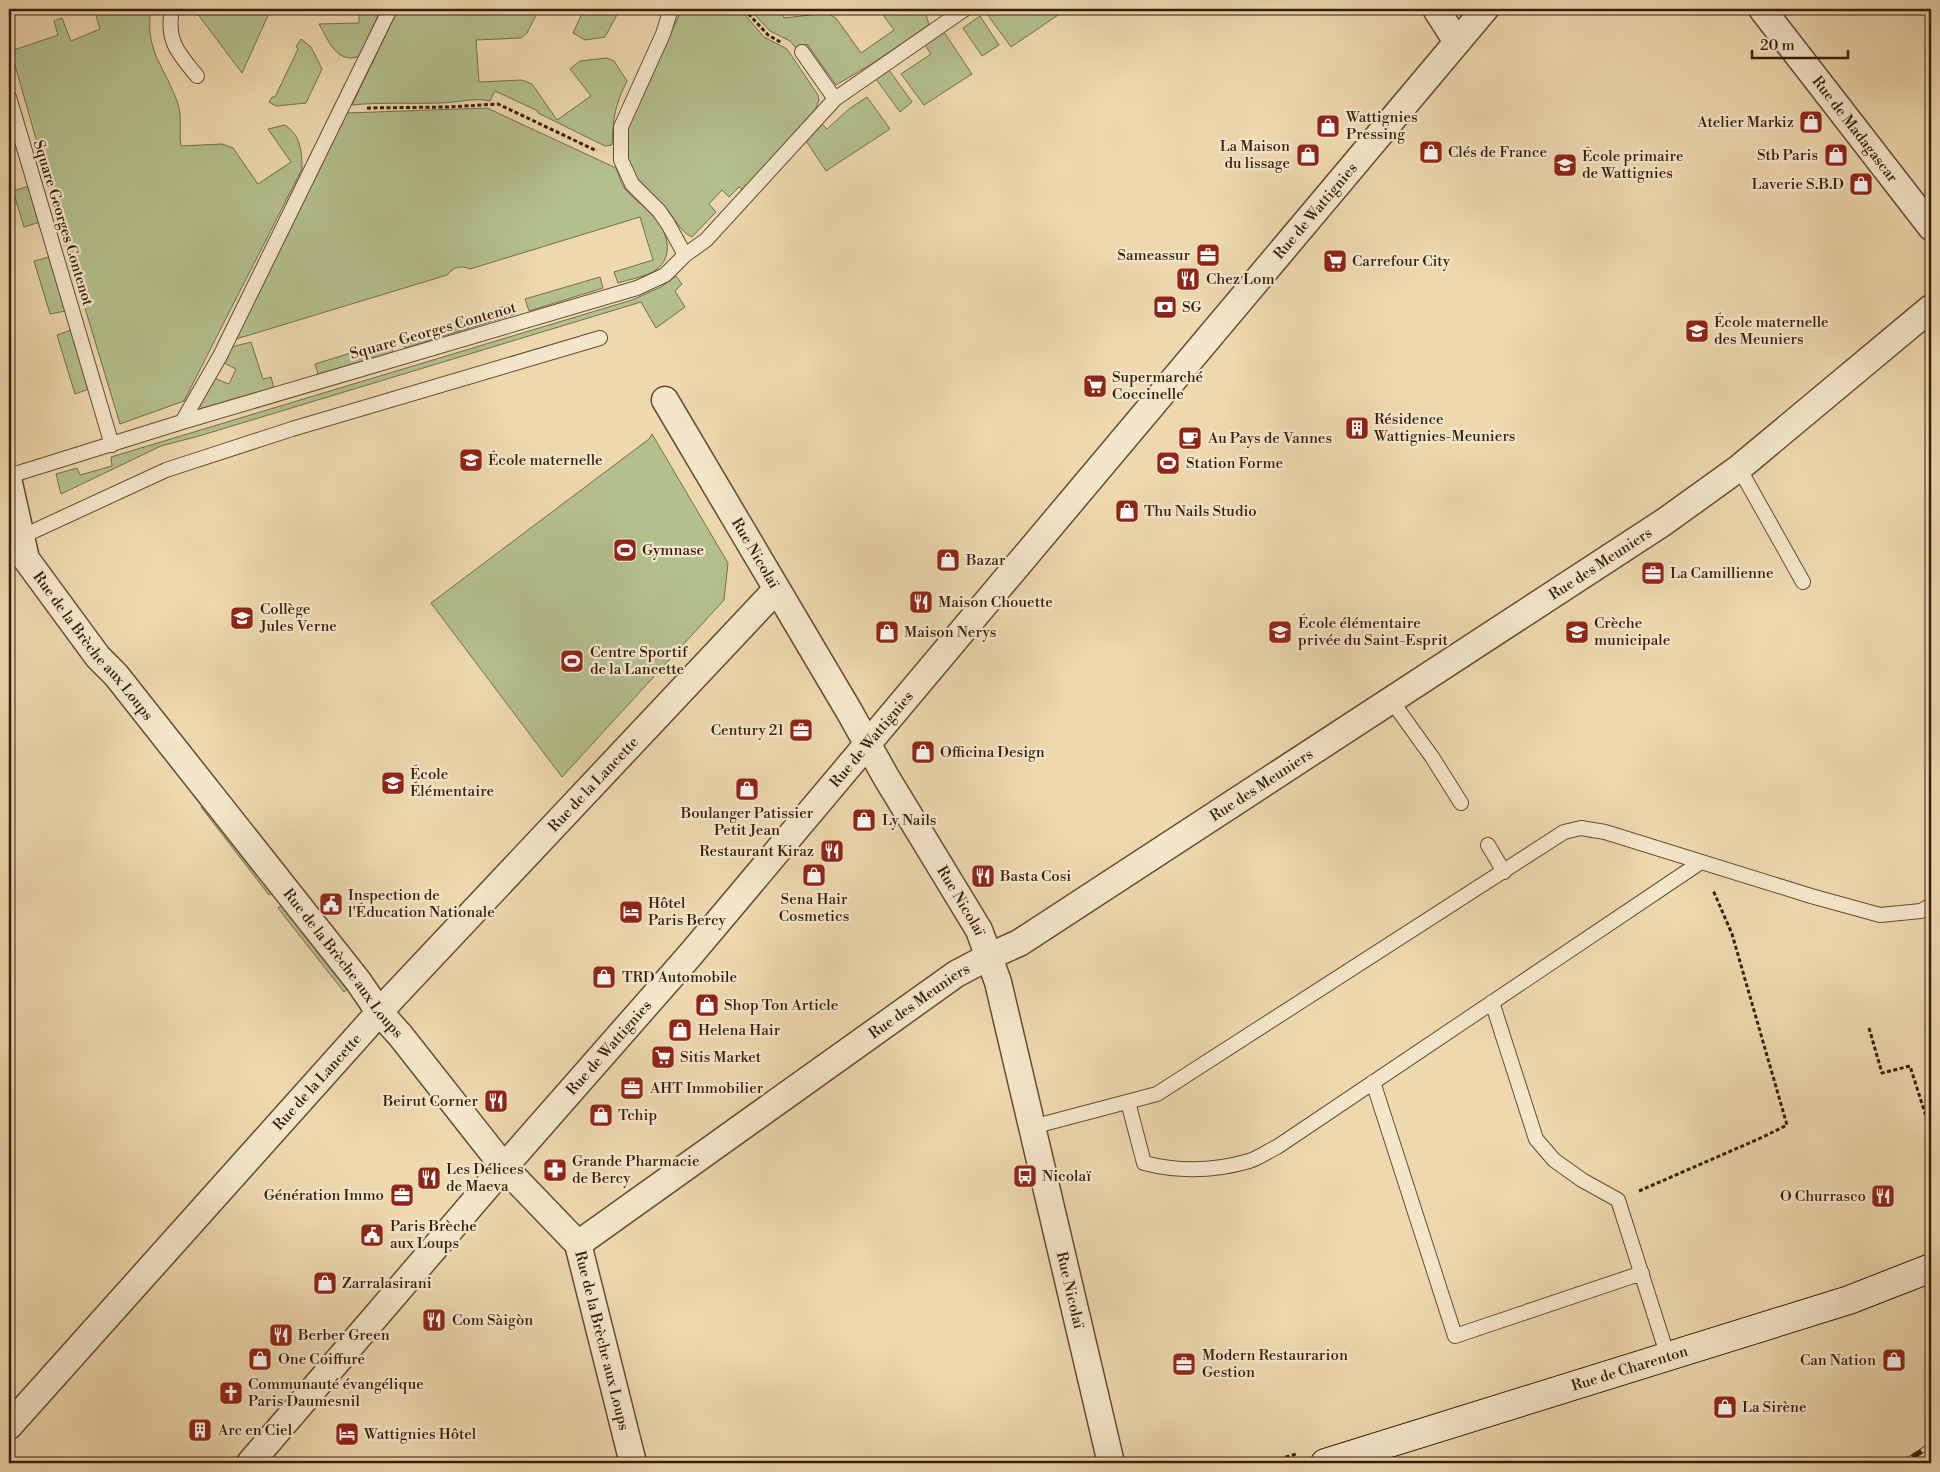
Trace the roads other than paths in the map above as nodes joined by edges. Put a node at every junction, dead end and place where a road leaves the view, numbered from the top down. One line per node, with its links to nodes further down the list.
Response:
1 (172, 9): 10 (lane)
2 (390, 9): 18 (lane)
3 (671, 9): 14 (lane)
4 (965, 9): 12 (lane, Square Georges Contenot)
5 (1436, 9): 8 (street)
6 (1486, 9): 8 (street, Rue de Wattignies)
7 (1762, 9): 13 (street, Rue de Madagascar)
8 (1457, 42): 27 (street, Rue de Wattignies)
9 (803, 54): 12 (lane)
10 (197, 76)
11 (9, 97): 19 (lane, Square Georges Contenot)
12 (835, 99): 14 (lane, Square Georges Contenot)
13 (1931, 227)
14 (684, 255): 18 (lane, Square Georges Contenot)
15 (1928, 320): 20 (street, Rue des Meuniers)
16 (600, 338): 23 (lane)
17 (665, 400): 25 (street, Rue Nicolaï)
18 (182, 422): 19 (lane, Square Georges Contenot)
19 (112, 445): 21 (lane, Square Georges Contenot)
20 (1739, 468): 24 (lane); 26 (street, Rue des Meuniers)
21 (9, 476)
22 (9, 483): 23 (street, Rue de la Brèche aux Loups)
23 (15, 540): 35 (street, Rue de la Brèche aux Loups)
24 (1803, 582)
25 (776, 590): 27 (street, Rue Nicolaï); 35 (street, Rue de la Lancette)
26 (1391, 700): 28 (lane); 33 (street, Rue des Meuniers)
27 (868, 745): 33 (street, Rue Nicolaï); 39 (street, Rue de Wattignies)
28 (1461, 803)
29 (1488, 845): 31 (lane)
30 (1701, 862): 31 (lane); 32 (lane); 34 (lane)
31 (1504, 872): 37 (lane)
32 (1931, 906)
33 (990, 956): 38 (street, Rue Nicolaï); 40 (street, Rue des Meuniers)
34 (1492, 1002): 36 (lane); 42 (lane)
35 (380, 1012): 39 (street, Rue de la Brèche aux Loups); 44 (street, Rue de la Lancette)
36 (1373, 1082): 37 (lane); 42 (lane)
37 (1128, 1102): 38 (lane)
38 (1032, 1127): 47 (street, Rue Nicolaï)
39 (504, 1168): 40 (street, Rue de la Brèche aux Loups); 45 (street, Rue de Wattignies)
40 (578, 1244): 46 (street, Rue de la Brèche aux Loups)
41 (1931, 1268): 43 (main road, Rue de Charenton)
42 (1642, 1273): 43 (lane)
43 (1668, 1357): 48 (main road, Rue de Charenton)
44 (9, 1426)
45 (250, 1463)
46 (633, 1463)
47 (1111, 1463)
48 (1325, 1463)

